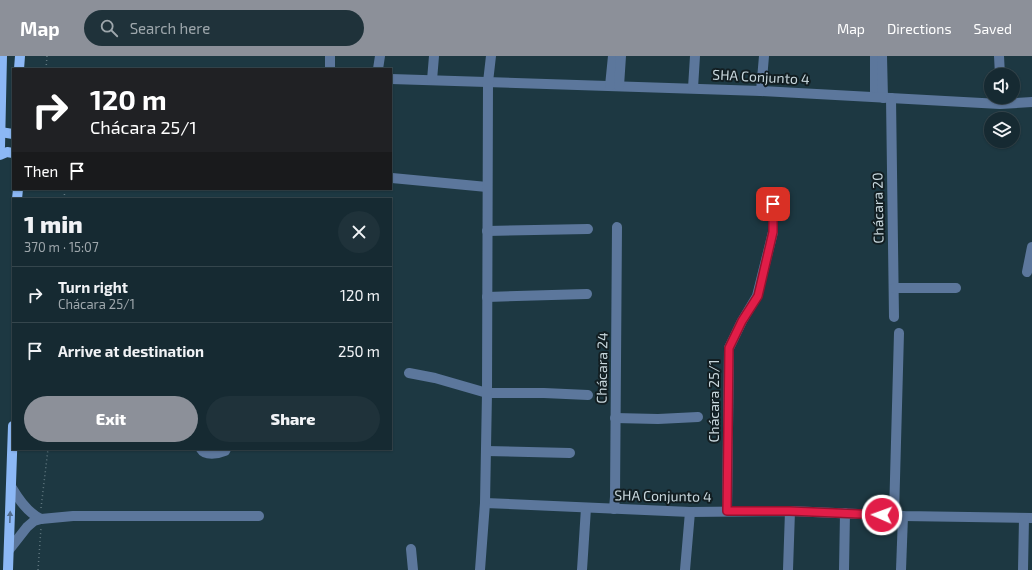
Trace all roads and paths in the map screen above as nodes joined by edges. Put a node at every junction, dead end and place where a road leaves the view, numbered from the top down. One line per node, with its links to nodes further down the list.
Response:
1 (20, 56): 16 (main road)
2 (47, 56): 17 (path)
3 (330, 56): 18 (street)
4 (380, 56): 19 (street)
5 (434, 56): 22 (street)
6 (492, 56): 23 (street)
7 (606, 56): 24 (street)
8 (613, 56): 24 (street)
9 (621, 56): 24 (street)
10 (696, 56): 25 (street)
11 (764, 56): 26 (street)
12 (875, 56): 27 (street)
13 (882, 56): 27 (street)
14 (999, 56): 20 (street)
15 (1, 59): 31 (main road)
16 (19, 68)
17 (46, 68)
18 (330, 68)
19 (378, 68)
20 (1000, 68)
21 (392, 80): 22 (street, SHA Conjunto 4)
22 (432, 80): 23 (street, SHA Conjunto 4)
23 (488, 82): 24 (street, SHA Conjunto 4); 38 (street)
24 (611, 86): 25 (street, SHA Conjunto 4)
25 (693, 88): 26 (street, SHA Conjunto 4)
26 (761, 91): 27 (street, SHA Conjunto 4)
27 (883, 98): 28 (street, SHA Conjunto 4); 45 (street, Chácara 20)
28 (984, 100)
29 (1020, 101): 30 (street, SHA Conjunto 4)
30 (1032, 102)
31 (0, 132): 32 (main road); 33 (main road)
32 (12, 134)
33 (0, 144): 34 (main road)
34 (0, 148)
35 (12, 153): 36 (main road)
36 (0, 155)
37 (392, 178): 38 (street)
38 (487, 187): 42 (street)
39 (773, 204): 65 (street, Chácara 25/1)
40 (617, 227): 55 (street, Chácara 24)
41 (588, 228): 42 (street)
42 (487, 231): 48 (street)
43 (1032, 246): 44 (street)
44 (1027, 272)
45 (894, 288): 46 (street); 49 (street, Chácara 20)
46 (956, 288)
47 (587, 294): 48 (street)
48 (487, 297): 52 (street)
49 (894, 317)
50 (899, 333): 70 (street)
51 (409, 373): 52 (street)
52 (487, 393): 53 (street); 59 (street)
53 (588, 395)
54 (698, 417): 55 (street)
55 (615, 418): 64 (street, Chácara 24)
56 (13, 450): 61 (main road)
57 (202, 450): 58 (street)
58 (226, 450)
59 (486, 451): 60 (street); 62 (street)
60 (570, 452)
61 (12, 488): 72 (street); 74 (main road, one-way to 61)
62 (485, 503): 63 (street, SHA Conjunto 4); 77 (street)
63 (586, 508): 64 (street, SHA Conjunto 4); 78 (street)
64 (614, 509): 67 (street, SHA Conjunto 4)
65 (727, 511): 66 (street, SHA Conjunto 4); 67 (street, SHA Conjunto 4)
66 (790, 511): 68 (street, SHA Conjunto 4); 80 (street)
67 (690, 512): 79 (street)
68 (845, 513): 70 (street, SHA Conjunto 4); 81 (street)
69 (259, 516): 72 (street)
70 (898, 516): 71 (street, SHA Conjunto 4); 82 (street)
71 (1028, 518): 83 (street)
72 (41, 519): 74 (street)
73 (411, 549): 76 (street)
74 (9, 550): 75 (main road)
75 (8, 570)
76 (413, 570)
77 (480, 570)
78 (582, 570)
79 (685, 570)
80 (788, 570)
81 (844, 570)
82 (901, 570)
83 (1023, 570)

